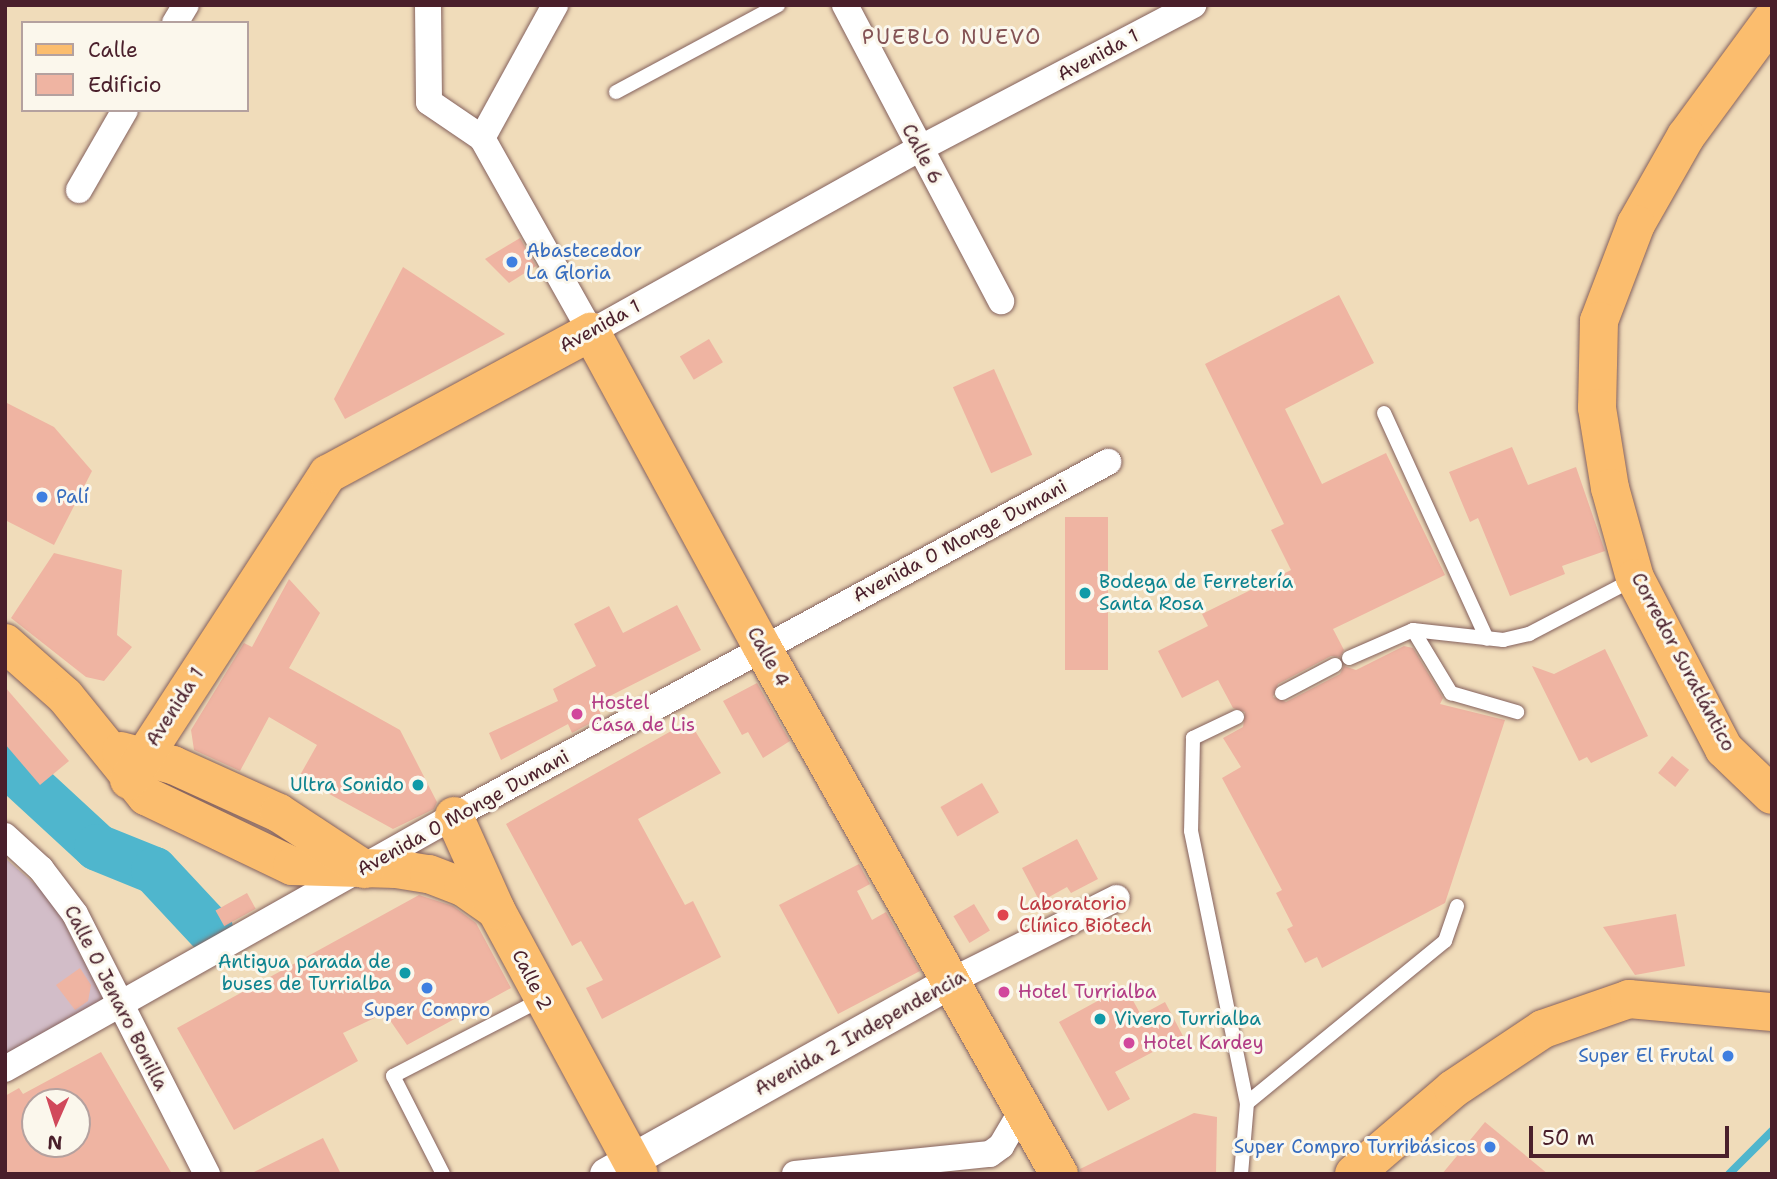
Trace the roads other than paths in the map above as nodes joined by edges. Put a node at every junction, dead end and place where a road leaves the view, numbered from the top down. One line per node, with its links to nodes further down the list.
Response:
1 (186, 5): 8 (street)
2 (428, 5): 11 (street)
3 (555, 5): 11 (street)
4 (778, 5): 9 (lane)
5 (845, 5): 12 (street, Calle 6)
6 (1193, 5): 12 (street, Avenida 1)
7 (1772, 19): 18 (main road, Corredor Suratlántico)
8 (177, 21)
9 (616, 92)
10 (124, 112): 13 (street)
11 (482, 138): 15 (street, Calle 4)
12 (919, 149): 14 (street, Calle 6); 15 (street, Avenida 1)
13 (79, 190)
14 (1001, 301)
15 (591, 332): 22 (main road, Calle 4); 28 (main road, Avenida 1)
16 (1384, 413): 20 (lane)
17 (1108, 462): 22 (street, Avenida 0 Monge Dumani)
18 (1635, 578): 20 (lane); 29 (main road, Corredor Suratlántico)
19 (1413, 630): 20 (lane); 23 (lane); 26 (lane)
20 (1487, 639)
21 (5, 643): 28 (main road, Calle 2)
22 (762, 647): 30 (street, Avenida 0 Monge Dumani); 38 (main road, Calle 4)
23 (1349, 658)
24 (1335, 665): 25 (lane)
25 (1282, 693)
26 (1517, 712)
27 (1237, 717): 43 (lane)
28 (137, 767): 32 (main road, Calle 2); 33 (main road, Calle 2)
29 (1772, 795)
30 (454, 816): 33 (street, Avenida 0 Monge Dumani); 36 (main road)
31 (5, 836): 40 (street, Calle 0 Jenaro Bonilla)
32 (315, 867): 33 (main road, Calle 2); 37 (street)
33 (364, 869): 36 (main road, Calle 2); 37 (street, Avenida 0 Monge Dumani)
34 (1117, 898): 38 (street, Avenida 2 Independencia)
35 (1457, 906): 43 (lane)
36 (496, 909): 39 (main road, Calle 2)
37 (276, 917): 40 (street, Avenida 0 Monge Dumani)
38 (953, 980): 44 (main road, Calle 4); 45 (street, Avenida 2 Independencia)
39 (542, 999): 45 (main road, Calle 2); 47 (lane)
40 (120, 1006): 42 (street, Avenida 0 Monge Dumani); 46 (street, Calle 0 Jenaro Bonilla)
41 (1772, 1012): 51 (main road)
42 (5, 1069)
43 (1247, 1103): 50 (lane)
44 (1024, 1107): 48 (street); 49 (main road, Calle 4)
45 (625, 1169)
46 (207, 1174)
47 (443, 1174)
48 (795, 1174)
49 (1059, 1174)
50 (1241, 1174)
51 (1354, 1174)

